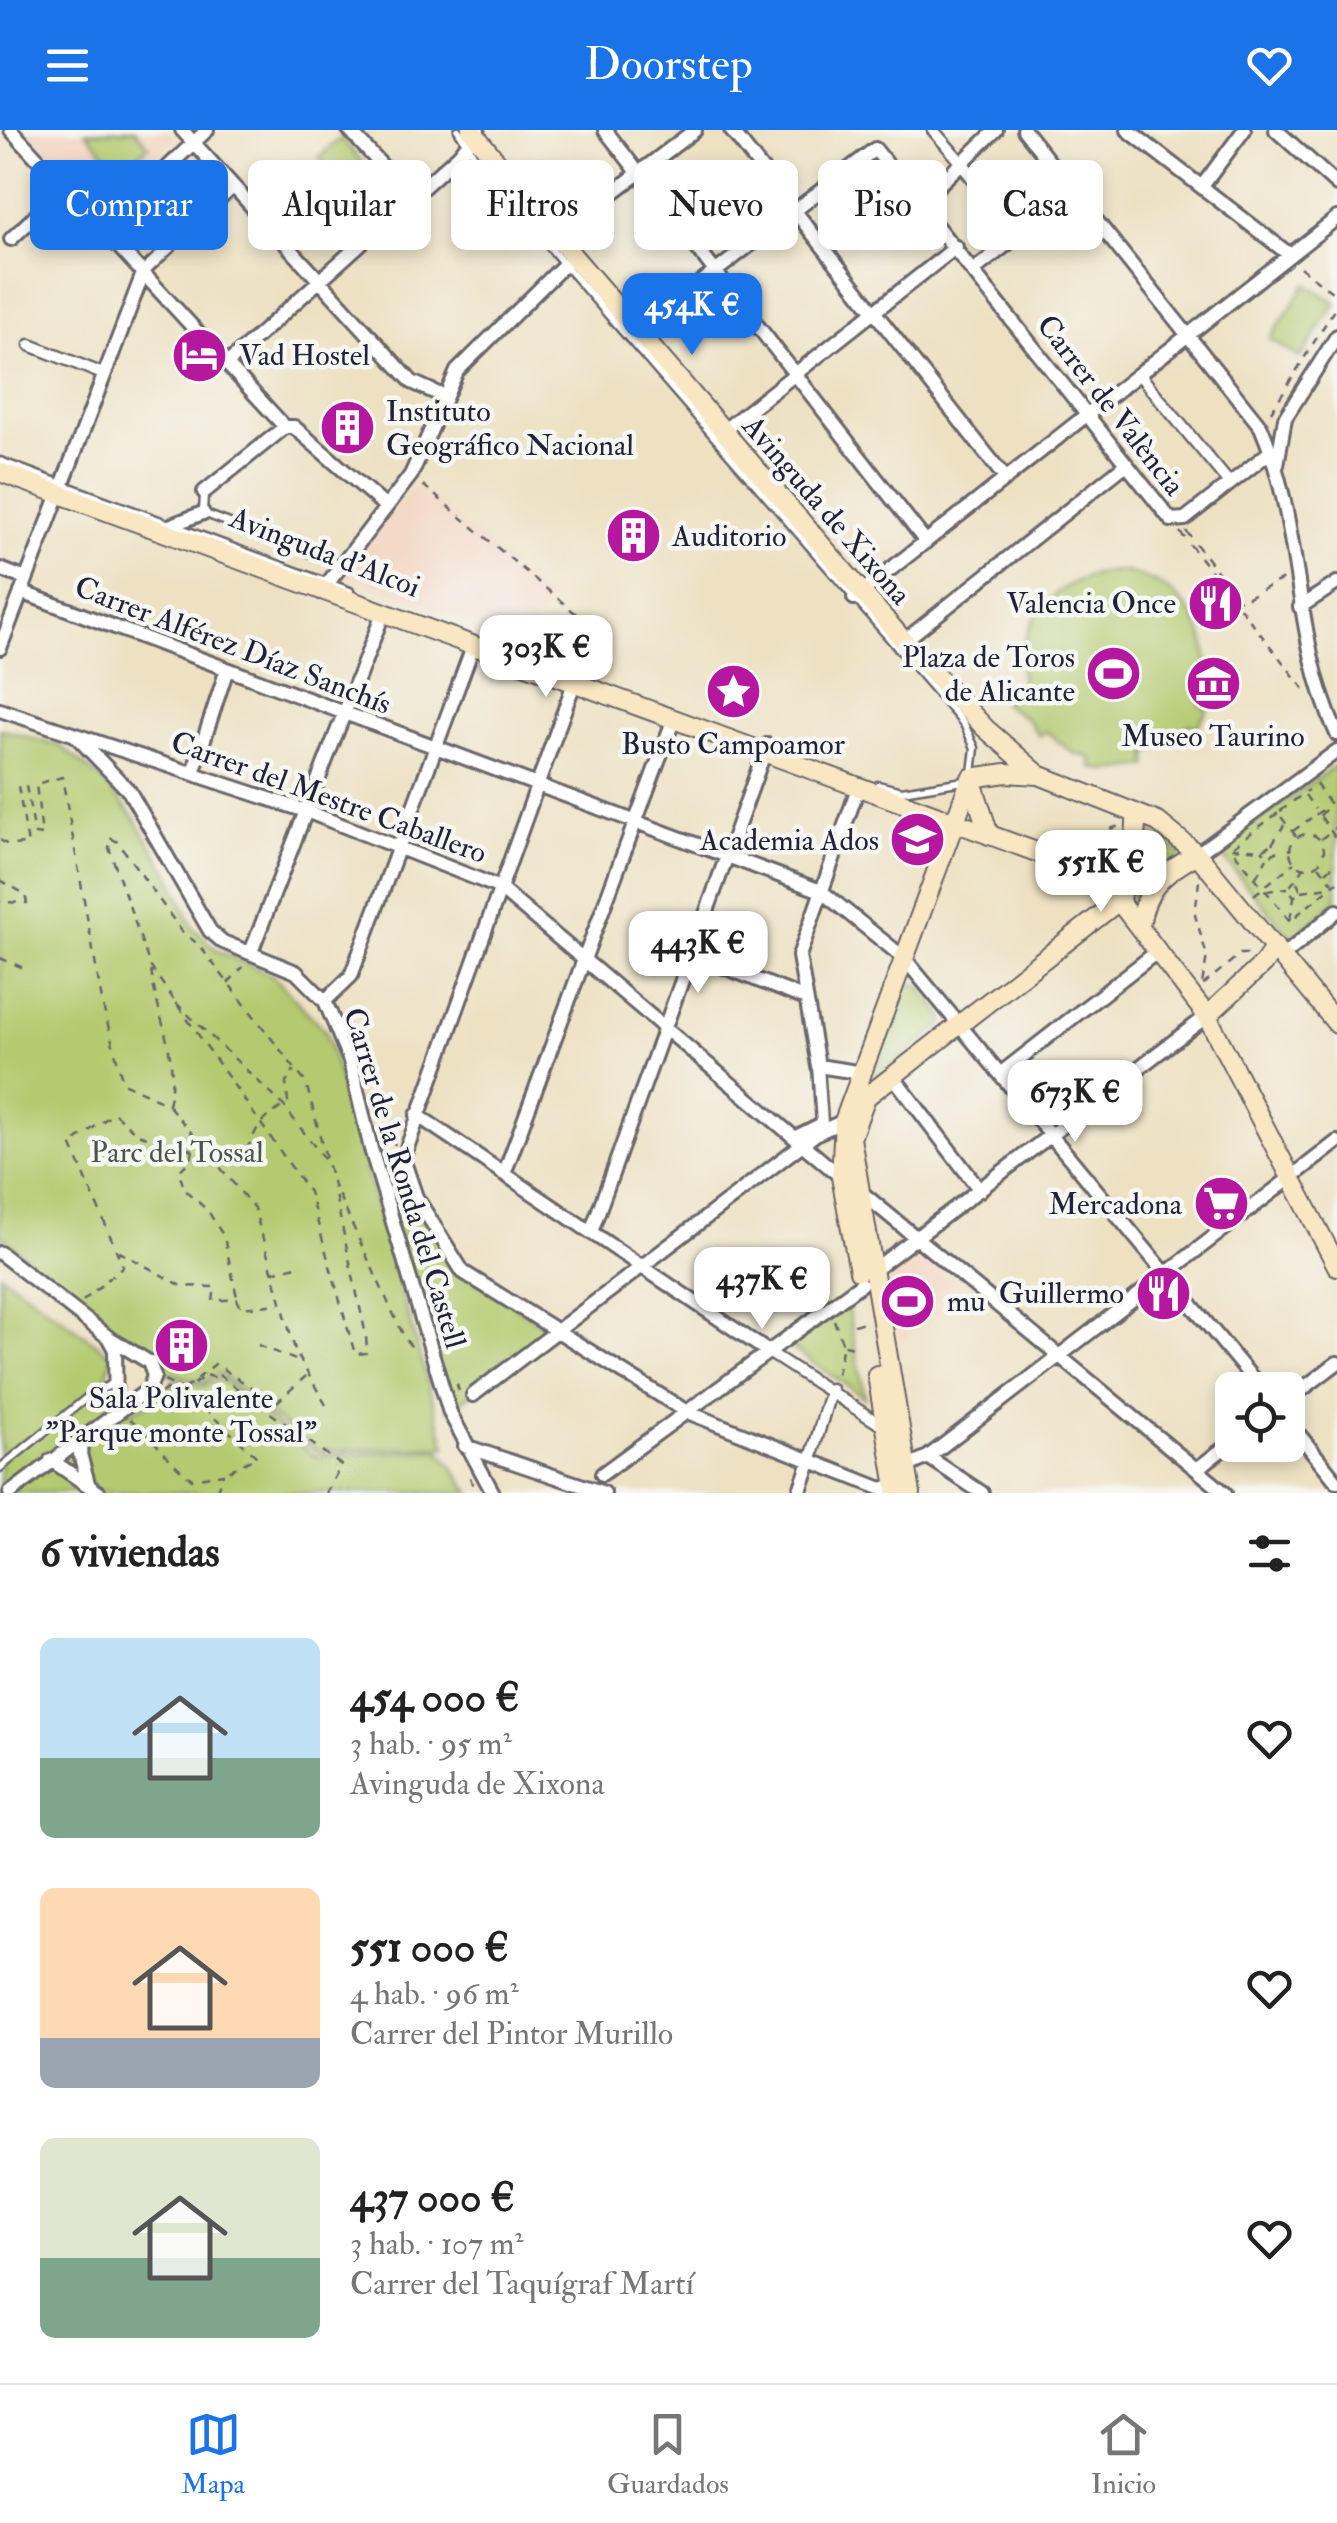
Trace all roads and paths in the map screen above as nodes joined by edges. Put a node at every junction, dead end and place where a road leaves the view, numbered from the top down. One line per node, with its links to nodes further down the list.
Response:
1 (11, 130): 16 (street)
2 (182, 130): 15 (street)
3 (207, 130): 15 (street)
4 (349, 130): 18 (street)
5 (606, 130): 26 (street)
6 (695, 130): 20 (street)
7 (731, 130): 21 (street)
8 (933, 130): 25 (street)
9 (996, 130): 25 (street)
10 (1024, 130): 24 (street)
11 (1128, 130): 31 (street)
12 (1244, 130): 31 (street)
13 (1276, 130): 32 (street)
14 (469, 134): 19 (main road, Avinguda de Xixona); 28 (street); 51 (lane, Avinguda de Xixona)
15 (194, 142): 17 (street); 33 (street)
16 (40, 160)
17 (175, 160)
18 (377, 160)
19 (491, 160)
20 (654, 160)
21 (754, 160)
22 (861, 160): 23 (street, Carrer de València)
23 (884, 160)
24 (1048, 160)
25 (961, 162): 27 (street); 30 (street)
26 (634, 167)
27 (967, 170)
28 (431, 175)
29 (634, 175): 34 (street)
30 (947, 176)
31 (1203, 185): 50 (street)
32 (1337, 185)
33 (234, 187): 52 (street); 55 (street)
34 (614, 191)
35 (818, 193): 36 (street, Carrer de València)
36 (798, 208)
37 (798, 218): 58 (street)
38 (1337, 218): 50 (street)
39 (30, 221): 42 (street)
40 (1103, 229): 60 (street)
41 (947, 236): 43 (street, Carrer de València)
42 (6, 244)
43 (956, 247): 53 (street, Carrer de València); 58 (street)
44 (125, 250): 52 (street)
45 (352, 250): 55 (street)
46 (563, 250): 51 (main road, Avinguda de Xixona)
47 (699, 250): 54 (street)
48 (744, 250): 54 (street)
49 (1000, 250): 53 (street)
50 (1286, 259): 56 (path); 60 (street)
51 (568, 260): 59 (main road, Avinguda de Xixona); 67 (street); 94 (lane, Avinguda de Xixona)
52 (144, 270): 63 (street); 64 (street)
53 (974, 270): 68 (street, Carrer de València)
54 (716, 272): 59 (street); 65 (street)
55 (319, 280): 63 (street); 67 (street)
56 (1337, 296)
57 (1337, 305): 69 (path)
58 (874, 312): 65 (street); 79 (street)
59 (638, 331): 72 (main road, Avinguda de Xixona)
60 (1188, 336): 66 (street); 71 (street)
61 (1337, 336): 69 (street)
62 (30, 345): 64 (street)
63 (228, 363): 70 (street)
64 (104, 374): 81 (street)
65 (795, 374): 72 (street); 87 (street)
66 (1140, 374): 68 (street); 80 (street)
67 (443, 396): 78 (street)
68 (1087, 415): 75 (street, Carrer de València); 79 (street)
69 (1285, 418): 71 (street); 77 (street)
70 (285, 428): 82 (street); 83 (street)
71 (1261, 428): 73 (street)
72 (723, 431): 94 (main road, Avinguda de Xixona)
73 (1270, 452): 77 (street); 80 (street)
74 (0, 461): 81 (lane, Avinguda d'Alcoi)
75 (1125, 466): 85 (street, Carrer de València); 97 (street)
76 (0, 472): 81 (main road, Avinguda d'Alcoi)
77 (1276, 472): 95 (street)
78 (410, 475): 83 (street); 100 (path)
79 (1006, 479): 87 (street)
80 (1230, 484): 85 (street)
81 (59, 489): 86 (main road, Avinguda d'Alcoi); 92 (street)
82 (204, 492): 84 (lane)
83 (386, 506): 88 (street)
84 (203, 513): 86 (street); 88 (lane)
85 (1181, 522): 90 (path); 103 (path, Carrer de València)
86 (164, 527): 93 (main road, Avinguda d'Alcoi)
87 (926, 542): 94 (street)
88 (338, 564): 93 (street)
89 (0, 569): 92 (street, Carrer Alférez Díaz Sanchís)
90 (1286, 578)
91 (1337, 583): 95 (street)
92 (23, 586): 98 (street); 101 (street, Carrer Alférez Díaz Sanchís)
93 (322, 587): 96 (main road, Avinguda d'Alcoi); 100 (lane, Avinguda d'Alcoi)
94 (858, 595): 97 (main road, Avinguda de Xixona); 117 (lane, Avinguda de Xixona)
95 (1300, 607): 107 (street)
96 (382, 614): 99 (main road, Avinguda d'Alcoi); 105 (street)
97 (904, 641): 113 (main road, Avinguda de Xixona)
98 (0, 648)
99 (472, 648): 102 (main road, Avinguda d'Alcoi); 109 (street)
100 (556, 668): 102 (lane, Avinguda d'Alcoi)
101 (227, 670): 105 (street, Carrer Alférez Díaz Sanchís); 112 (street)
102 (575, 680): 106 (main road, Avinguda d'Alcoi); 110 (lane, Avinguda d'Alcoi); 116 (street)
103 (1306, 693)
104 (0, 710): 108 (street, Carrer del Mestre Caballero)
105 (344, 714): 109 (street, Carrer Alférez Díaz Sanchís); 123 (street)
106 (673, 721): 110 (main road, Avinguda d'Alcoi); 129 (street)
107 (1337, 734)
108 (76, 736): 112 (street, Carrer del Mestre Caballero); 175 (street, Carrer de la Ronda del Castell)
109 (437, 748): 116 (street, Carrer Alférez Díaz Sanchís); 142 (street)
110 (765, 749): 117 (lane, Avinguda d'Alcoi); 118 (main road, Avinguda d'Alcoi); 148 (street)
111 (1336, 754): 147 (street)
112 (193, 772): 123 (street, Carrer del Mestre Caballero)
113 (1038, 776): 117 (main road); 124 (main road)
114 (1327, 776): 115 (path)
115 (1316, 784): 119 (path); 120 (path)
116 (535, 785): 129 (street, Carrer Alférez Díaz Sanchís); 162 (street)
117 (974, 787): 130 (main road); 136 (main road)
118 (858, 788): 130 (main road, Avinguda d'Alcoi); 165 (street)
119 (1304, 794): 121 (path); 125 (path)
120 (1330, 804): 122 (path); 126 (path)
121 (1316, 810): 122 (path); 127 (path)
122 (1322, 810): 128 (path)
123 (306, 811): 142 (street, Carrer del Mestre Caballero); 175 (street)
124 (1136, 813): 134 (main road); 147 (main road)
125 (1278, 813): 131 (path); 144 (path)
126 (1337, 814)
127 (1314, 816): 128 (path); 135 (path)
128 (1320, 816): 133 (path)
129 (635, 822): 148 (street, Carrer Alférez Díaz Sanchís); 180 (street)
130 (954, 822): 136 (main road, Avinguda d'Alcoi); 179 (main road)
131 (1286, 823): 135 (path); 141 (path)
132 (1337, 826): 133 (path)
133 (1331, 831): 139 (path); 140 (path)
134 (1138, 832): 153 (main road); 154 (path)
135 (1292, 832): 137 (path)
136 (989, 835): 154 (main road, Avinguda d'Alcoi)
137 (1296, 838): 139 (path); 143 (path)
138 (0, 840): 197 (path)
139 (1320, 840): 152 (path)
140 (1337, 840)
141 (1271, 845): 145 (path); 146 (path)
142 (401, 847): 162 (street, Carrer del Mestre Caballero); 186 (street)
143 (1290, 847): 146 (path); 151 (path)
144 (1231, 848): 145 (path); 157 (path)
145 (1262, 850): 149 (path)
146 (1277, 852): 149 (path)
147 (1197, 854): 173 (main road); 176 (main road)
148 (726, 856): 165 (street, Carrer Alférez Díaz Sanchís); 177 (street)
149 (1268, 856): 157 (path)
150 (1337, 862): 156 (path)
151 (1294, 863): 155 (path); 164 (path)
152 (1318, 865): 155 (path); 156 (path)
153 (1124, 866): 154 (main road); 169 (main road)
154 (1097, 868): 169 (main road)
155 (1304, 868): 160 (path)
156 (1324, 873): 161 (path)
157 (1256, 878): 164 (path)
158 (1200, 879): 181 (path)
159 (0, 880): 170 (path)
160 (1296, 882): 163 (path); 166 (path)
161 (1334, 884): 166 (path); 172 (path)
162 (498, 887): 180 (street, Carrer del Mestre Caballero); 199 (street)
163 (1289, 888): 164 (path); 168 (path)
164 (1265, 890): 167 (path); 172 (path)
165 (821, 891): 179 (street, Carrer Alférez Díaz Sanchís); 185 (street)
166 (1301, 891): 168 (path)
167 (1253, 896)
168 (1294, 897): 172 (path)
169 (1120, 900): 173 (main road); 189 (main road)
170 (0, 902)
171 (1337, 911): 176 (street)
172 (1290, 921)
173 (1140, 926): 174 (main road)
174 (1158, 950): 188 (main road); 195 (street)
175 (251, 952): 184 (path); 186 (street, Carrer de la Ronda del Castell)
176 (1279, 952): 181 (main road); 190 (main road)
177 (691, 954): 185 (street); 191 (street)
178 (0, 958): 183 (path)
179 (904, 958): 189 (street, Carrer Alférez Díaz Sanchís); 194 (main road)
180 (583, 959): 191 (street, Carrer del Mestre Caballero); 210 (street)
181 (1263, 964): 188 (main road)
182 (150, 966): 184 (path); 187 (path); 197 (path)
183 (26, 969)
184 (227, 984): 193 (path)
185 (806, 1000): 192 (street)
186 (325, 1001): 258 (street, Carrer de la Ronda del Castell)
187 (175, 1002): 198 (path); 201 (path)
188 (1207, 1016): 203 (street); 211 (main road)
189 (959, 1024): 195 (street, Carrer Alférez Díaz Sanchís); 196 (main road)
190 (1337, 1024)
191 (663, 1027): 204 (street, Carrer del Mestre Caballero); 216 (street)
192 (818, 1066): 194 (street); 202 (street)
193 (295, 1069): 198 (path); 208 (path)
194 (863, 1073): 200 (main road)
195 (1000, 1074): 203 (street, Carrer Alférez Díaz Sanchís)
196 (892, 1075): 214 (main road); 215 (street)
197 (168, 1104): 207 (path)
198 (283, 1105): 201 (path); 208 (path)
199 (417, 1115): 210 (street); 230 (street)
200 (844, 1121): 202 (street); 212 (main road)
201 (260, 1123): 209 (path); 213 (path)
202 (816, 1131): 204 (street)
203 (1051, 1136): 215 (street); 224 (street, Carrer Alférez Díaz Sanchís)
204 (798, 1141): 212 (street, Carrer del Mestre Caballero); 221 (street)
205 (1337, 1142): 211 (street)
206 (193, 1150): 207 (path); 218 (path); 226 (path)
207 (208, 1154): 209 (path)
208 (326, 1161): 213 (path)
209 (216, 1163): 223 (path)
210 (504, 1174): 216 (street)
211 (1292, 1176): 222 (main road); 224 (street)
212 (841, 1177): 225 (main road)
213 (332, 1181): 235 (path)
214 (858, 1190): 217 (street); 225 (main road)
215 (980, 1190): 217 (street)
216 (591, 1232): 221 (street)
217 (913, 1240): 225 (street); 237 (street)
218 (116, 1250): 226 (path); 228 (path)
219 (0, 1253): 228 (street)
220 (300, 1266): 223 (path)
221 (642, 1266): 230 (street); 236 (street)
222 (1337, 1266)
223 (272, 1272): 227 (path)
224 (1164, 1272): 237 (street); 242 (street, Carrer Alférez Díaz Sanchís)
225 (866, 1278): 236 (street); 255 (main road); 263 (main road)
226 (237, 1299): 227 (path)
227 (282, 1304): 239 (path)
228 (75, 1311): 231 (street)
229 (830, 1314): 233 (path)
230 (554, 1333): 251 (street); 253 (street)
231 (108, 1337): 238 (street); 241 (street)
232 (258, 1345): 239 (path)
233 (843, 1345): 234 (path); 249 (path)
234 (859, 1348)
235 (417, 1352)
236 (770, 1352): 249 (street); 253 (street)
237 (1056, 1355): 260 (street); 265 (street)
238 (142, 1357): 241 (street); 243 (street)
239 (300, 1362): 244 (path)
240 (1337, 1363): 247 (street)
241 (116, 1367): 245 (street)
242 (1247, 1372)
243 (154, 1376): 246 (path); 250 (street)
244 (306, 1376): 248 (path); 252 (path)
245 (115, 1383): 250 (street); 254 (street); 264 (lane)
246 (172, 1385): 248 (path); 250 (path)
247 (1305, 1387)
248 (184, 1390): 266 (path); 273 (path)
249 (831, 1390): 255 (street); 262 (street)
250 (150, 1395): 254 (street)
251 (474, 1395)
252 (326, 1406)
253 (687, 1412): 262 (street); 267 (street)
254 (122, 1414): 256 (street); 266 (path)
255 (886, 1429): 270 (main road)
256 (82, 1436): 261 (street); 269 (street)
257 (1305, 1442): 268 (street)
258 (465, 1446): 274 (street, Carrer de la Ronda del Castell); 275 (street)
259 (1215, 1455): 265 (street)
260 (928, 1457): 263 (street); 277 (street)
261 (51, 1460): 269 (street); 271 (street)
262 (810, 1462): 270 (street); 276 (street)
263 (906, 1467): 270 (main road)
264 (0, 1468)
265 (1197, 1469): 278 (street)
266 (222, 1474): 272 (path)
267 (602, 1474)
268 (1337, 1482)
269 (94, 1488)
270 (901, 1490)
271 (10, 1493)
272 (216, 1493)
273 (326, 1493)
274 (493, 1493)
275 (604, 1493)
276 (799, 1493)
277 (982, 1493)
278 (1225, 1493)

